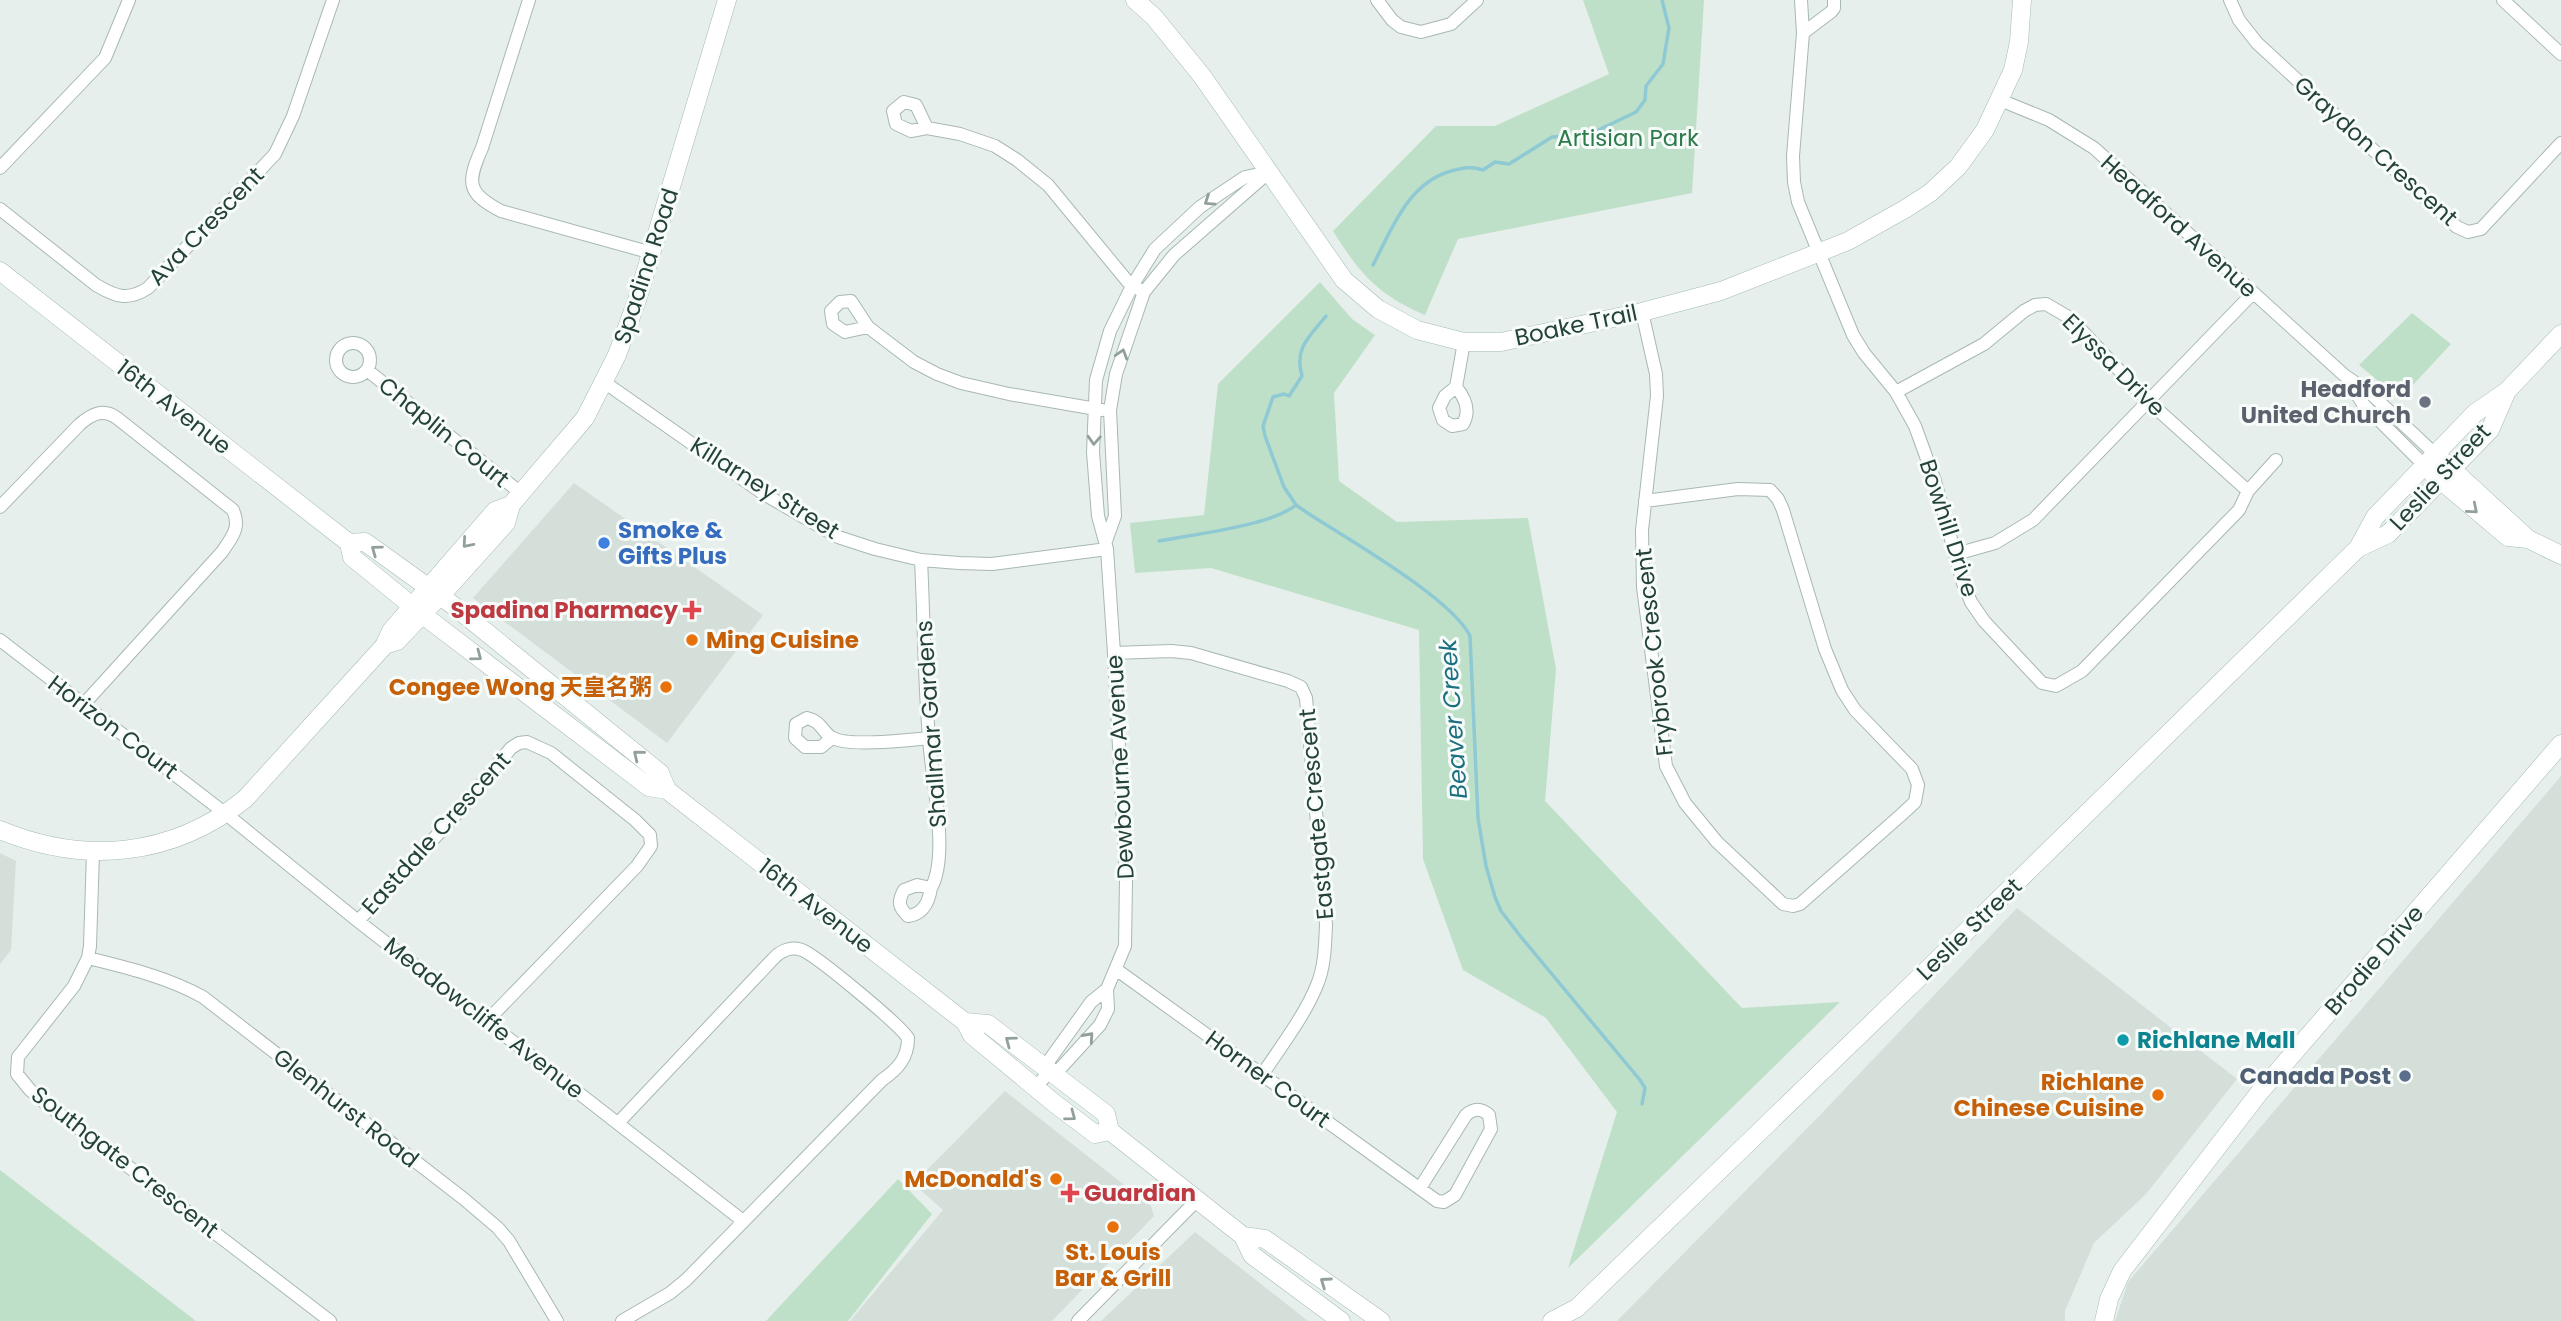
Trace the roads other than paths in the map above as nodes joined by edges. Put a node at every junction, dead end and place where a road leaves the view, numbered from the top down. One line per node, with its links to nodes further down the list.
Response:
1 (129, 0): 18 (street)
2 (333, 0): 20 (street, Ava Crescent)
3 (529, 0): 22 (street)
4 (727, 0): 22 (main road, Spadina Road)
5 (1135, 0): 19 (main road, Boake Trail)
6 (1377, 0): 7 (street)
7 (1477, 0)
8 (1801, 0): 13 (street, Bowhill Drive)
9 (1834, 0): 13 (street)
10 (2022, 0): 15 (main road, Boake Trail)
11 (2230, 0): 17 (street, Graydon Crescent)
12 (2503, 0): 14 (street)
13 (1803, 33): 21 (street, Bowhill Drive)
14 (2561, 54)
15 (2000, 100): 21 (main road, Boake Trail); 25 (street, Headford Avenue)
16 (927, 128): 24 (street)
17 (2561, 143)
18 (0, 168)
19 (1269, 172): 24 (street, Dewbourne Avenue); 24 (street, Dewbourne Avenue, one-way to 24); 29 (main road, Boake Trail)
20 (0, 209)
21 (1819, 252): 26 (main road, Boake Trail); 34 (street, Bowhill Drive)
22 (652, 253): 31 (main road, Spadina Road)
23 (0, 271): 45 (main road, 16th Avenue)
24 (1138, 289): 36 (street, Dewbourne Avenue); 37 (street, Dewbourne Avenue, one-way to 24)
25 (2252, 293): 35 (street); 39 (street, Headford Avenue)
26 (1642, 312): 29 (main road, Boake Trail); 43 (street, Frybrook Crescent)
27 (868, 327): 36 (street)
28 (2561, 334): 33 (main road, Leslie Street)
29 (1464, 342): 32 (street)
30 (368, 370): 42 (street, Chaplin Court)
31 (604, 382): 42 (main road, Spadina Road); 50 (street, Killarney Street)
32 (1456, 387)
33 (2507, 391): 39 (main road, Leslie Street); 40 (main road, Leslie Street)
34 (1896, 392): 35 (street, Elyssa Drive); 48 (street, Bowhill Drive)
35 (2148, 401): 41 (street, Elyssa Drive); 48 (street)
36 (1096, 410): 37 (street); 46 (street, Dewbourne Avenue, one-way to 46)
37 (1110, 410): 46 (street, Dewbourne Avenue)
38 (2276, 460): 41 (street, Bowhill Drive)
39 (2431, 461): 40 (main road); 47 (main road, Leslie Street)
40 (2446, 475): 47 (main road, Leslie Street); 49 (main road)
41 (2248, 491): 48 (street, Bowhill Drive)
42 (516, 499): 51 (main road, Spadina Road)
43 (1645, 501): 43 (street, Frybrook Crescent)
44 (0, 507): 55 (street)
45 (349, 543): 51 (main road, 16th Avenue, one-way to 45); 52 (main road, 16th Avenue)
46 (1106, 545): 50 (street, Killarney Street); 54 (street, Dewbourne Avenue)
47 (2358, 548): 79 (main road, Leslie Street)
48 (1956, 554)
49 (2561, 555)
50 (921, 559): 57 (street, Shallmar Gardens)
51 (434, 592): 52 (main road, Spadina Road); 59 (main road, 16th Avenue, one-way to 51)
52 (418, 610): 59 (main road, 16th Avenue, one-way to 59); 60 (main road, Spadina Road)
53 (0, 640): 55 (street, Horizon Court)
54 (1114, 653): 66 (street, Dewbourne Avenue); 71 (street, Eastgate Crescent)
55 (83, 705): 60 (street, Horizon Court)
56 (832, 738): 57 (street)
57 (929, 738): 63 (street, Shallmar Gardens)
58 (2561, 744): 87 (main road, Brodie Drive)
59 (667, 790): 69 (main road, 16th Avenue)
60 (226, 814): 62 (main road, Spadina Road); 64 (street, Meadowcliffe Avenue)
61 (0, 830): 62 (main road, Spadina Road)
62 (93, 852): 65 (street, Southgate Crescent)
63 (931, 888)
64 (358, 921): 68 (street, Meadowcliffe Avenue); 68 (street, Eastdale Crescent)
65 (88, 958): 80 (street, Southgate Crescent); 81 (street, Glenhurst Road)
66 (1116, 970): 67 (street, Dewbourne Avenue); 71 (street, Horner Court)
67 (1107, 989): 70 (street, Dewbourne Avenue); 70 (street, Dewbourne Avenue, one-way to 67)
68 (487, 1021): 73 (street, Meadowcliffe Avenue)
69 (965, 1021): 70 (main road, 16th Avenue, one-way to 69); 72 (main road, 16th Avenue)
70 (1050, 1072): 72 (street, Dewbourne Avenue); 74 (main road, 16th Avenue)
71 (1262, 1075): 75 (street, Horner Court)
72 (1035, 1088): 74 (main road, 16th Avenue, one-way to 74)
73 (619, 1122): 77 (street, Meadowcliffe Avenue); 77 (street)
74 (1110, 1131): 76 (main road, 16th Avenue)
75 (1420, 1188): 75 (street, Horner Court)
76 (1198, 1199): 78 (main road, 16th Avenue); 83 (street)
77 (743, 1221): 82 (street)
78 (1243, 1236): 84 (main road, 16th Avenue); 85 (main road, 16th Avenue, one-way to 78)
79 (1573, 1314): 86 (main road, Leslie Street)
80 (330, 1321)
81 (557, 1321)
82 (622, 1321)
83 (1078, 1321)
84 (1341, 1321)
85 (1381, 1321)
86 (1552, 1321)
87 (2104, 1321)

